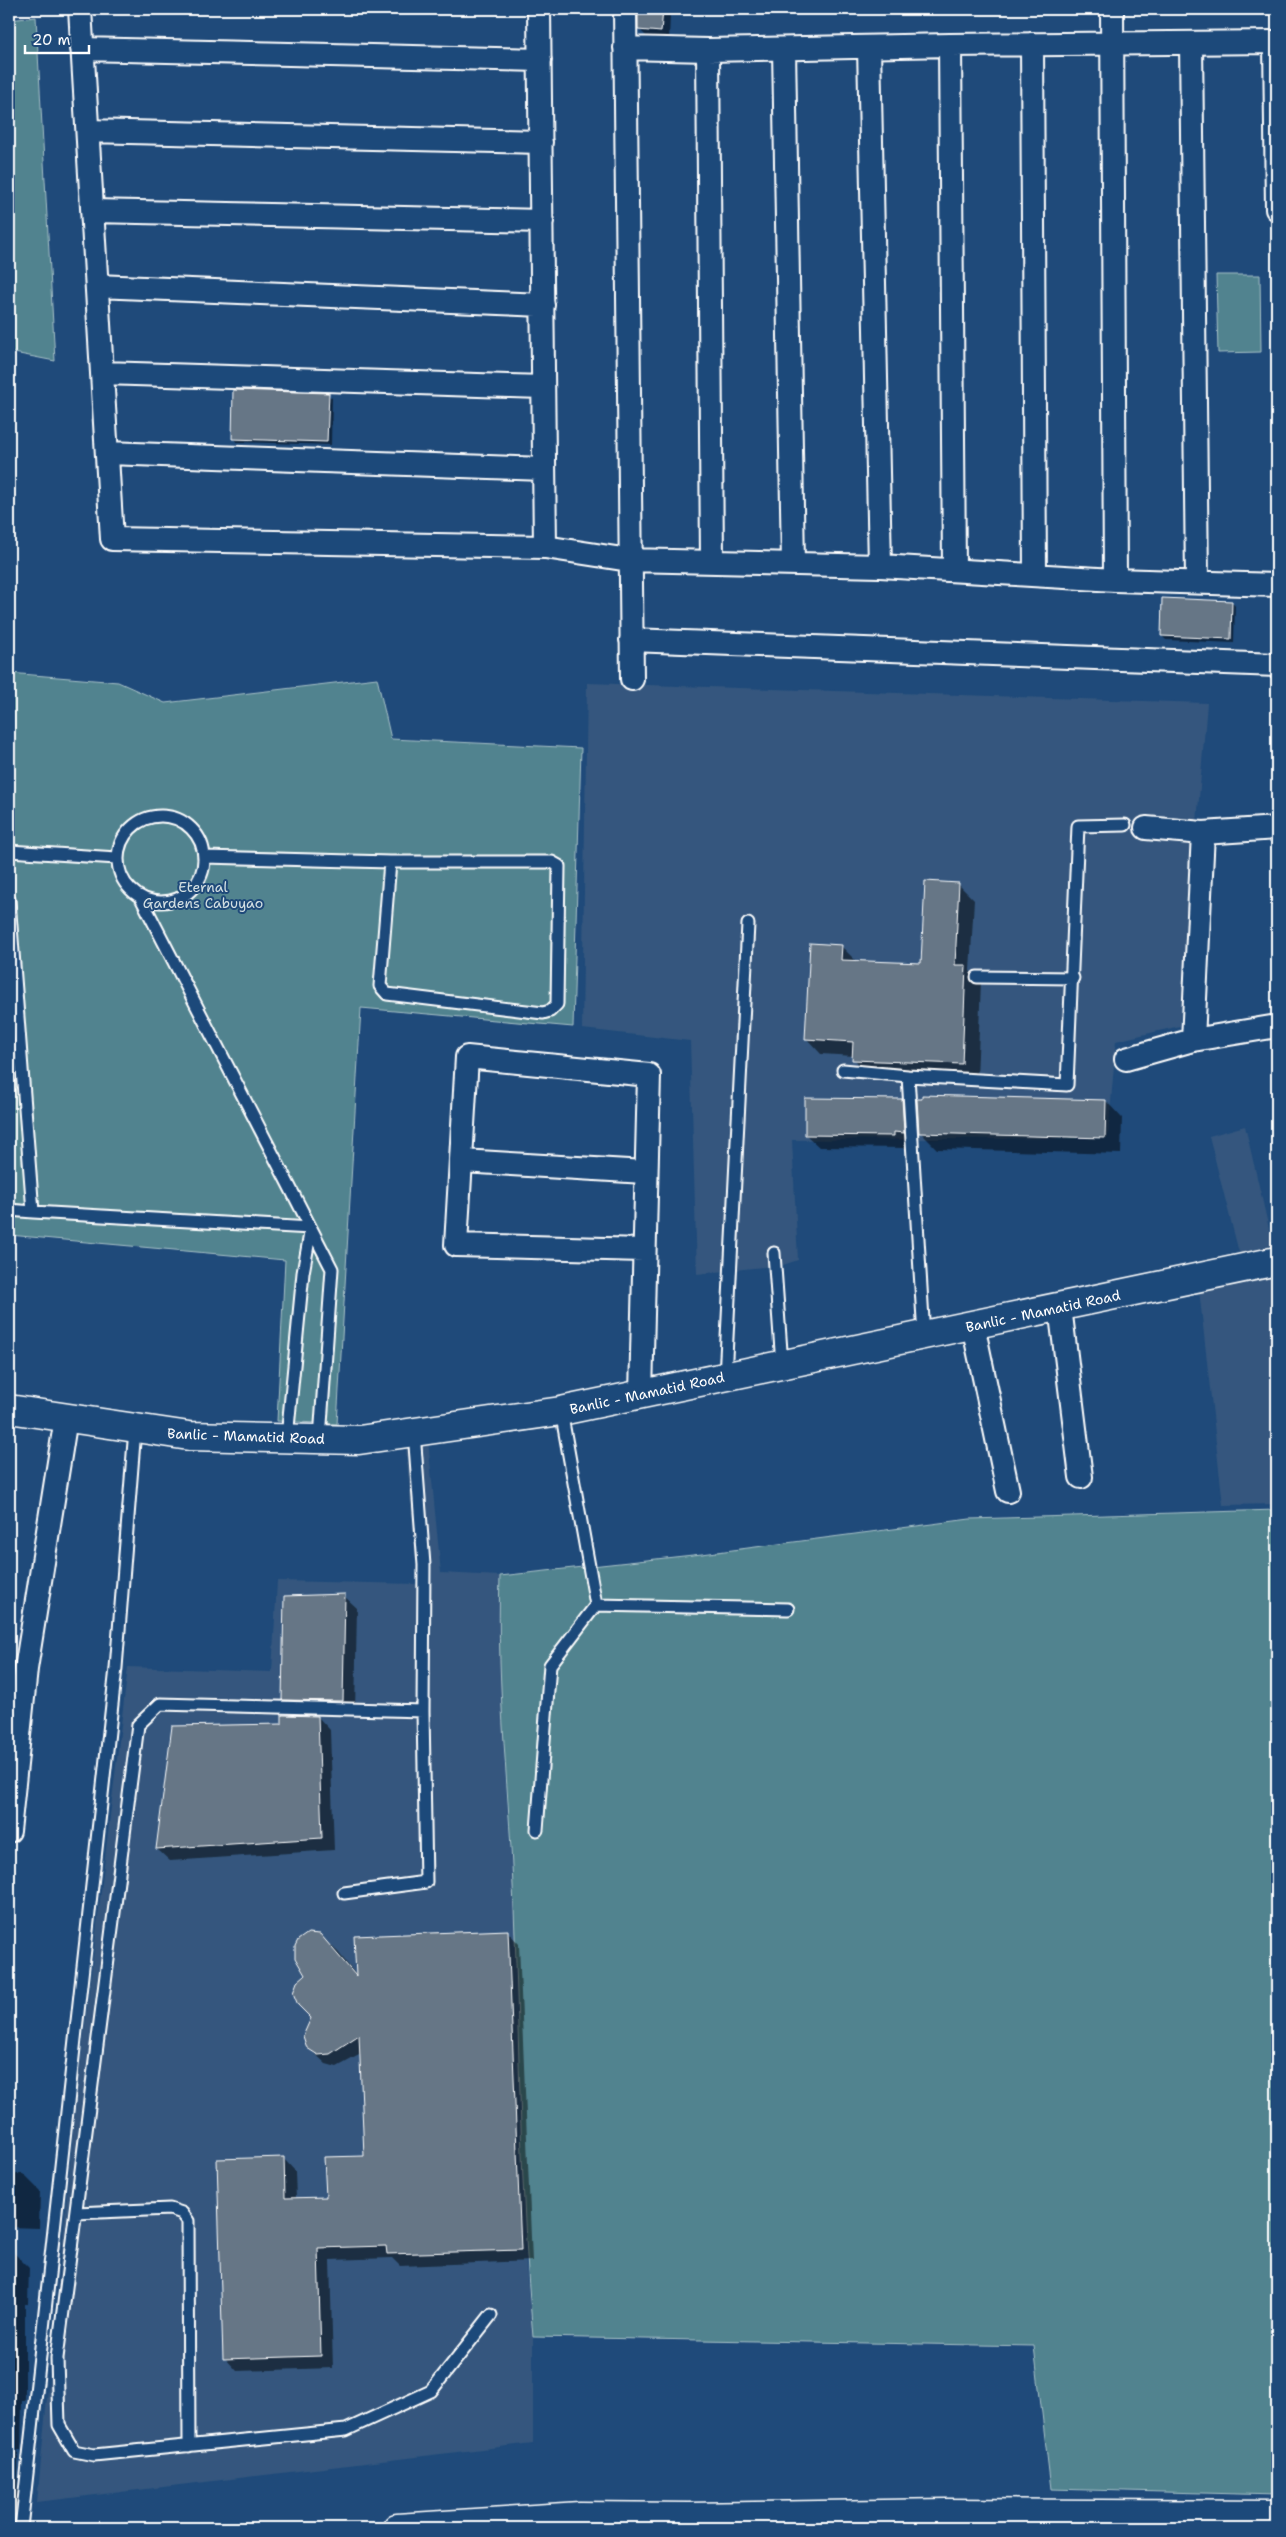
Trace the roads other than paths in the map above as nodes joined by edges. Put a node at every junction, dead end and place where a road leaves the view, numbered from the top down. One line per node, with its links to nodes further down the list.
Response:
1 (80, 9): 13 (street)
2 (539, 9): 15 (street)
3 (624, 9): 11 (street)
4 (1112, 9): 9 (street)
5 (1276, 42): 6 (street); 18 (street)
6 (1191, 43): 9 (street); 35 (street)
7 (950, 44): 8 (street); 10 (street); 32 (street)
8 (1032, 44): 9 (street); 33 (street)
9 (1113, 44): 34 (street)
10 (869, 47): 12 (street); 31 (street)
11 (625, 48): 14 (street); 28 (street)
12 (784, 48): 14 (street); 30 (street)
13 (82, 49): 15 (street); 16 (street)
14 (708, 50): 29 (street)
15 (540, 60): 17 (street)
16 (88, 131): 17 (street); 19 (street)
17 (541, 142): 20 (street)
18 (1277, 209)
19 (93, 211): 20 (street); 21 (street)
20 (542, 221): 22 (street)
21 (97, 286): 22 (street); 23 (street)
22 (543, 304): 24 (street)
23 (103, 373): 24 (street); 25 (street)
24 (543, 387): 26 (street)
25 (108, 453): 26 (street); 27 (street)
26 (544, 469): 27 (street)
27 (545, 548): 28 (street)
28 (629, 560): 29 (street); 37 (street)
29 (712, 561): 30 (street)
30 (793, 564): 31 (street)
31 (880, 566): 32 (street)
32 (954, 569): 33 (street)
33 (1035, 574): 34 (street)
34 (1115, 580): 35 (street)
35 (1197, 582): 36 (street)
36 (1277, 585)
37 (631, 640): 38 (street); 39 (street)
38 (1277, 665)
39 (632, 679)
40 (1136, 826): 42 (street); 51 (lane)
41 (1277, 828): 42 (street)
42 (1203, 833): 53 (street)
43 (9, 852): 45 (lane)
44 (204, 857): 45 (lane); 46 (lane); 47 (lane)
45 (117, 858): 47 (lane)
46 (390, 862): 46 (lane)
47 (141, 898): 61 (lane)
48 (9, 900): 60 (lane)
49 (748, 924): 69 (lane)
50 (977, 976): 51 (lane)
51 (1073, 978): 56 (lane)
52 (1277, 1026): 53 (street)
53 (1193, 1040): 54 (street)
54 (1126, 1059)
55 (843, 1070): 56 (lane)
56 (908, 1076): 67 (lane)
57 (462, 1161): 58 (street); 58 (street); 62 (street)
58 (646, 1172): 62 (street)
59 (9, 1210): 60 (lane)
60 (33, 1212): 61 (lane)
61 (311, 1228): 76 (lane); 77 (lane)
62 (643, 1250): 70 (street)
63 (774, 1253): 68 (lane)
64 (1277, 1262): 65 (main road, Banlic - Mamatid Road)
65 (1060, 1307): 66 (main road, Banlic - Mamatid Road); 78 (street)
66 (973, 1326): 67 (main road, Banlic - Mamatid Road); 79 (street)
67 (924, 1336): 68 (main road, Banlic - Mamatid Road)
68 (782, 1365): 69 (main road, Banlic - Mamatid Road)
69 (725, 1377): 70 (main road, Banlic - Mamatid Road)
70 (641, 1394): 72 (main road, Banlic - Mamatid Road)
71 (9, 1409): 73 (main road, Banlic - Mamatid Road)
72 (561, 1411): 75 (main road, Banlic - Mamatid Road); 80 (lane)
73 (66, 1418): 74 (main road, Banlic - Mamatid Road); 82 (street)
74 (135, 1429): 76 (main road, Banlic - Mamatid Road); 95 (lane)
75 (414, 1432): 77 (main road, Banlic - Mamatid Road); 83 (lane)
76 (287, 1438): 77 (main road, Banlic - Mamatid Road)
77 (320, 1438)
78 (1081, 1477)
79 (1008, 1491)
80 (596, 1605): 81 (lane); 84 (lane)
81 (788, 1609)
82 (17, 1669): 85 (street)
83 (423, 1711): 86 (lane); 87 (lane)
84 (537, 1830)
85 (9, 1831)
86 (344, 1893)
87 (76, 2212): 89 (lane); 89 (lane)
88 (491, 2315): 89 (lane)
89 (189, 2446)
90 (1277, 2515): 91 (main road)
91 (946, 2520): 93 (main road)
92 (580, 2522): 94 (main road); 96 (main road)
93 (770, 2522): 94 (main road)
94 (689, 2523)
95 (21, 2528)
96 (397, 2528)

